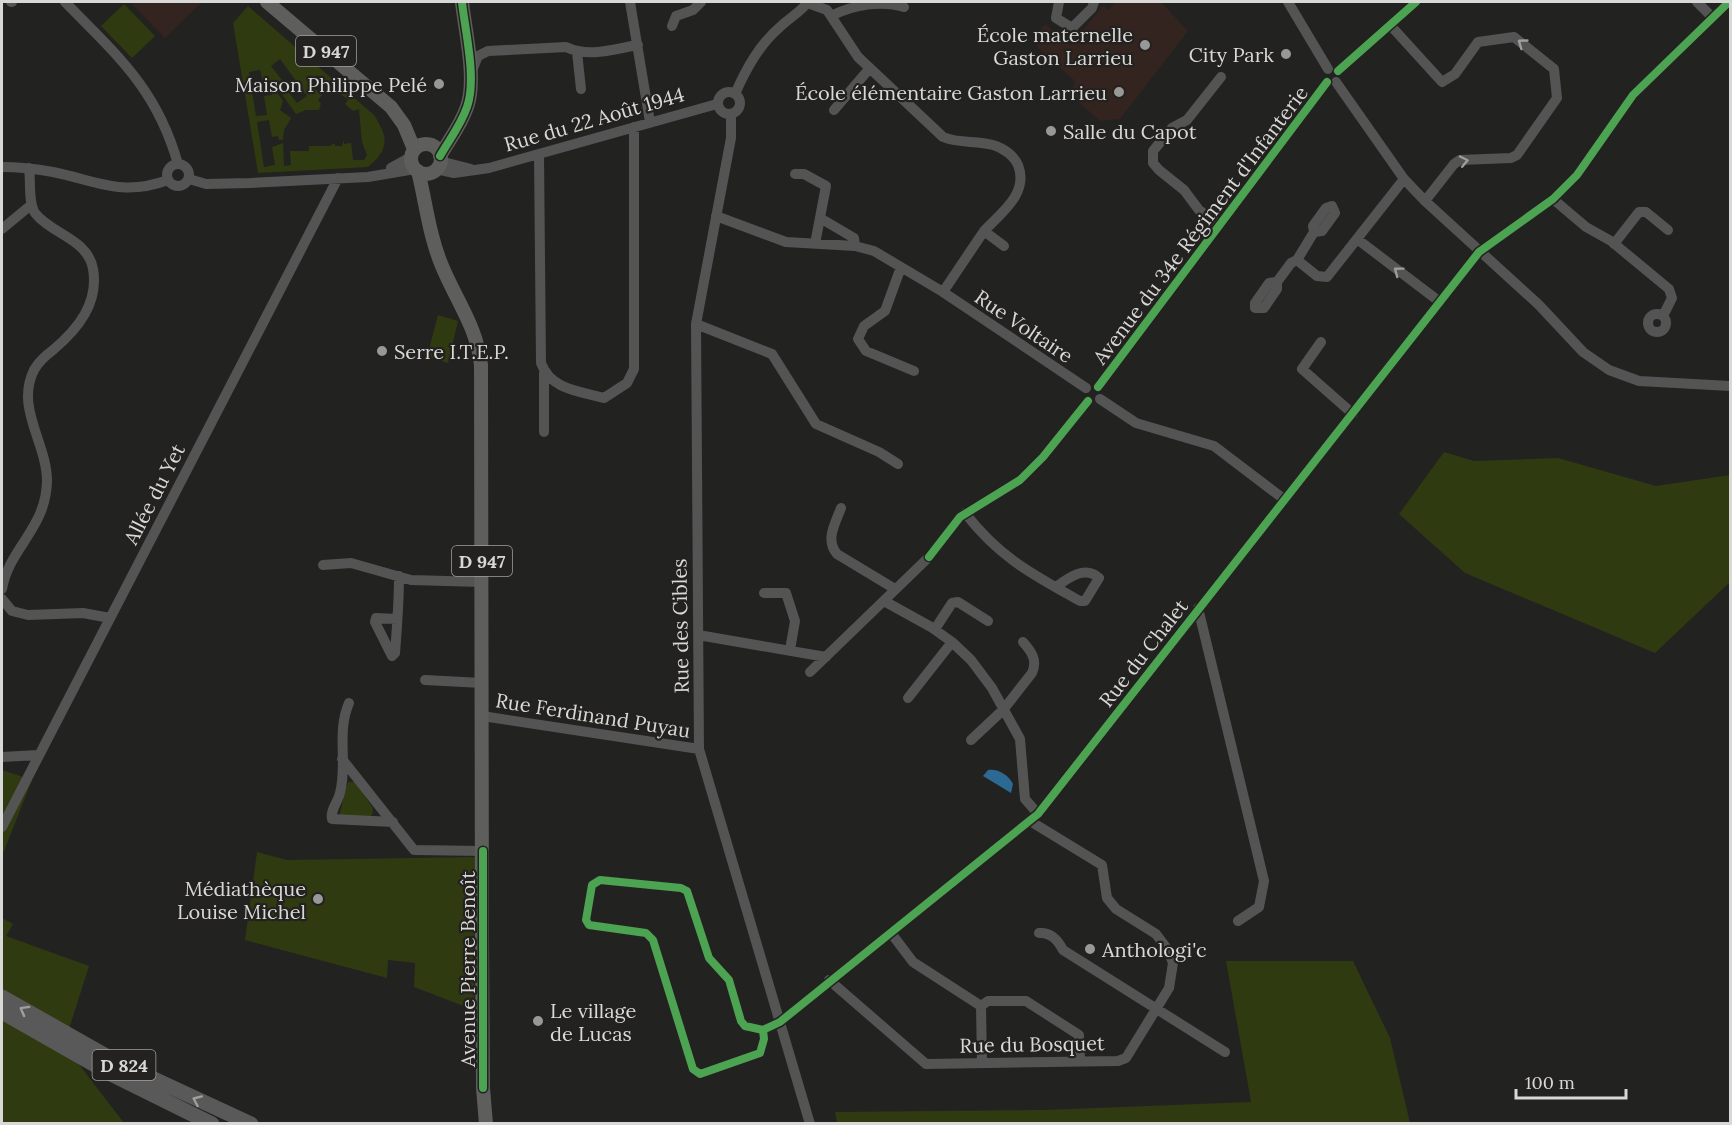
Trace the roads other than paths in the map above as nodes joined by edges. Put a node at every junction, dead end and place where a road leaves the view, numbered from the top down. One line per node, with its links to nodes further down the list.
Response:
1 (65, 2): 33 (street)
2 (267, 2): 32 (main road, D 947)
3 (462, 2): 21 (main road)
4 (630, 2): 18 (street)
5 (701, 2): 16 (street)
6 (807, 2): 14 (street); 25 (street)
7 (1059, 2): 8 (street)
8 (1094, 2)
9 (1288, 2): 22 (street)
10 (1416, 2): 17 (street, Avenue du 34e Régiment d'Infanterie)
11 (1697, 2): 15 (street)
12 (1729, 2): 15 (street, Rue du Chalet)
13 (904, 7): 14 (street)
14 (833, 15): 20 (street)
15 (1712, 17): 43 (street, Rue du Chalet)
16 (672, 26)
17 (1391, 26): 22 (street, Avenue du 34e Régiment d'Infanterie); 44 (street, one-way to 17)
18 (638, 45): 19 (street); 29 (street)
19 (577, 52): 21 (street); 24 (street)
20 (870, 68): 27 (street); 51 (street)
21 (470, 76): 32 (main road)
22 (1332, 76): 40 (street); 48 (street, Avenue du 34e Régiment d'Infanterie)
23 (1221, 77): 48 (street)
24 (581, 88)
25 (735, 94): 26 (street); 28 (street)
26 (717, 104): 28 (street); 29 (street, Rue du 22 Août 1944)
27 (834, 110)
28 (731, 115): 46 (street, Rue des Cibles)
29 (650, 122): 30 (street, Rue du 22 Août 1944)
30 (634, 127): 31 (street, Rue du 22 Août 1944); 68 (street)
31 (539, 154): 32 (street, Rue du 22 Août 1944); 68 (street)
32 (426, 159): 38 (street); 81 (main road, Avenue Pierre Benoît / D 947)
33 (178, 164): 39 (street); 41 (street)
34 (2, 167): 35 (street)
35 (29, 168): 36 (street); 42 (street)
36 (44, 171): 41 (street); 42 (street)
37 (795, 174): 47 (street)
38 (338, 178): 39 (street); 89 (street, Allée du Yet)
39 (189, 179): 41 (street)
40 (1404, 179): 44 (street); 53 (street)
41 (168, 180)
42 (32, 191): 45 (street)
43 (1553, 199): 55 (street); 58 (street, Rue du Chalet)
44 (1425, 201): 58 (street)
45 (31, 205): 49 (street); 82 (street)
46 (716, 216): 54 (street, Rue Voltaire); 65 (street, Rue des Cibles)
47 (820, 218): 54 (street); 56 (street, Rue Voltaire)
48 (1220, 225): 71 (street, Avenue du 34e Régiment d'Infanterie)
49 (2, 229)
50 (1668, 230): 55 (street)
51 (984, 231): 57 (street); 62 (street)
52 (1314, 232): 59 (street)
53 (1358, 240): 59 (street); 63 (street, one-way to 53)
54 (815, 244): 56 (street, Rue Voltaire)
55 (1614, 244): 64 (street)
56 (855, 246): 60 (street, Rue Voltaire)
57 (1004, 246)
58 (1479, 252): 63 (street, Rue du Chalet); 69 (street)
59 (1297, 260): 61 (street)
60 (901, 267): 62 (street, Rue Voltaire); 67 (street)
61 (1276, 282)
62 (943, 292): 70 (street, Rue Voltaire)
63 (1440, 302): 73 (street, Rue du Chalet)
64 (1663, 316)
65 (696, 324): 75 (street); 93 (street, Rue des Cibles)
66 (1321, 342): 73 (street)
67 (914, 371)
68 (544, 372): 74 (street)
69 (1731, 386)
70 (1086, 388): 71 (street); 72 (street)
71 (1099, 393): 72 (street); 76 (street)
72 (1088, 401): 78 (street)
73 (1353, 414): 76 (street, Rue du Chalet)
74 (544, 432)
75 (898, 464)
76 (1285, 500): 88 (street, Rue du Chalet)
77 (841, 508): 84 (street)
78 (965, 513): 83 (street); 84 (street)
79 (323, 565): 80 (street)
80 (399, 576): 81 (street); 90 (street)
81 (481, 582): 100 (main road, Avenue Pierre Benoît / D 947)
82 (2, 588)
83 (1056, 588)
84 (895, 589): 87 (street)
85 (764, 593): 96 (street)
86 (2, 599): 89 (street)
87 (884, 601): 92 (street); 97 (street)
88 (1198, 608): 110 (street, Rue du Chalet); 114 (street)
89 (110, 618): 107 (street, Allée du Yet)
90 (397, 619)
91 (988, 621): 92 (street)
92 (934, 629): 94 (street)
93 (698, 634): 96 (street); 106 (street, Rue des Cibles)
94 (952, 642): 101 (street); 103 (street)
95 (1023, 642): 103 (street)
96 (790, 650): 97 (street)
97 (826, 657): 98 (street)
98 (810, 672)
99 (425, 680): 100 (street)
100 (482, 683): 104 (main road, Avenue Pierre Benoît / D 947)
101 (908, 698)
102 (349, 703): 109 (street)
103 (1003, 710): 105 (street); 110 (street)
104 (482, 716): 106 (street, Rue Ferdinand Puyau); 113 (main road, Avenue Pierre Benoît / D 947)
105 (971, 740)
106 (699, 749): 122 (street, Rue des Cibles)
107 (38, 755): 108 (street); 112 (street, Allée du Yet)
108 (2, 757)
109 (342, 759): 111 (street); 111 (street)
110 (1034, 818): 115 (street, Rue du Chalet); 120 (street, Rue du Bosquet)
111 (393, 822): 113 (street)
112 (2, 827)
113 (483, 851): 127 (main road, Avenue Pierre Benoît / D 947)
114 (1238, 921)
115 (891, 933): 117 (street, Rue du Chalet); 119 (street)
116 (1039, 933): 120 (street)
117 (829, 980): 122 (street, Rue du Chalet); 126 (street, Rue du Bosquet)
118 (2, 997): 129 (highway, D 824, one-way to 118)
119 (981, 1006): 125 (street); 126 (street)
120 (1157, 1010): 124 (street); 125 (street, Rue du Bosquet)
121 (2, 1012): 128 (highway, D 824)
122 (780, 1022): 123 (street, Rue du Chalet); 135 (street, Rue des Cibles)
123 (763, 1030): 123 (street)
124 (1225, 1052)
125 (1080, 1061): 126 (street, Rue du Bosquet)
126 (982, 1062)
127 (483, 1088): 133 (main road, Avenue Pierre Benoît / D 947); 134 (main road, Avenue Pierre Benoît / D 947)
128 (178, 1108): 129 (highway, D 824); 130 (highway)
129 (216, 1117): 131 (highway, D 824); 132 (highway)
130 (205, 1124)
131 (251, 1124)
132 (264, 1124)
133 (481, 1124)
134 (486, 1124)
135 (810, 1124)

